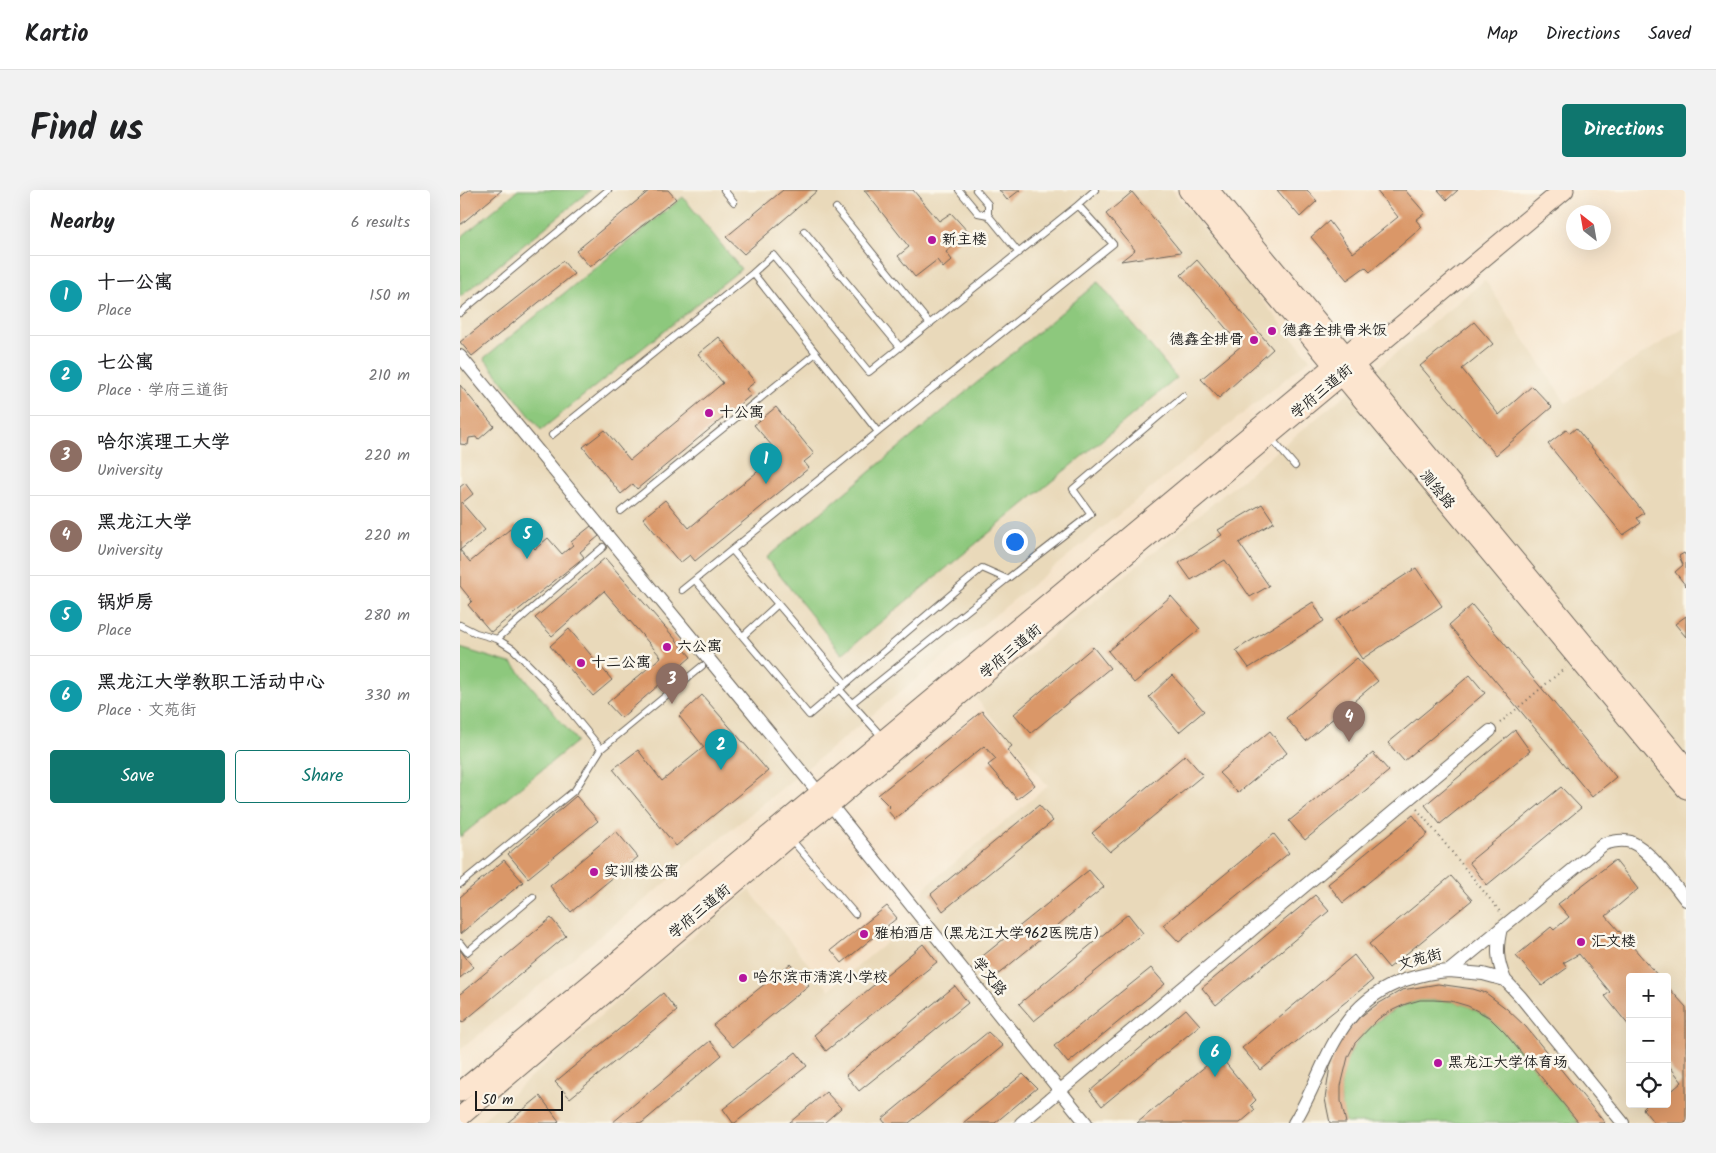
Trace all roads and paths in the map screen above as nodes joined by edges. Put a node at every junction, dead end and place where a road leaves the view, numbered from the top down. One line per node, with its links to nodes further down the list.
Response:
1 (608, 190): 17 (lane)
2 (724, 190): 10 (lane)
3 (959, 190): 13 (lane)
4 (976, 190): 13 (lane)
5 (1095, 190): 11 (lane)
6 (1188, 190): 22 (main road, 测绘路)
7 (1209, 190): 22 (main road, 测绘路)
8 (1544, 190): 22 (main road, 学府三道街)
9 (1564, 190): 22 (main road, 学府三道街)
10 (734, 202)
11 (1078, 205): 15 (lane); 24 (lane)
12 (836, 208): 18 (lane)
13 (988, 215): 15 (lane)
14 (804, 231): 19 (lane)
15 (1019, 253): 18 (lane)
16 (753, 273): 19 (lane); 20 (lane); 25 (lane)
17 (460, 313)
18 (930, 324): 19 (lane)
19 (900, 347)
20 (816, 353): 24 (lane); 28 (lane)
21 (460, 356): 48 (street, 学文路)
22 (1344, 365): 26 (main road, 学府三道街); 38 (main road, 测绘路); 44 (main road, 学府三道街); 46 (main road, 测绘路)
23 (1183, 396): 31 (lane)
24 (878, 432): 30 (lane)
25 (552, 436)
26 (1269, 436): 27 (lane); 48 (main road, 学府三道街)
27 (1295, 466)
28 (621, 511)
29 (603, 547): 37 (lane)
30 (732, 550): 32 (lane); 34 (lane)
31 (1007, 579): 40 (lane); 42 (lane)
32 (696, 580): 33 (lane); 36 (lane)
33 (682, 590)
34 (778, 604): 36 (lane); 40 (lane)
35 (460, 625): 37 (lane)
36 (743, 636): 41 (lane)
37 (497, 639): 45 (lane)
38 (1577, 658): 43 (path); 47 (main road, 测绘路)
39 (702, 666): 45 (lane)
40 (846, 683): 41 (lane)
41 (839, 689): 42 (lane)
42 (852, 703): 44 (lane)
43 (1490, 731): 49 (street)
44 (884, 738): 48 (main road, 学府三道街)
45 (601, 749): 51 (lane)
46 (1686, 767)
47 (1686, 789)
48 (824, 799): 50 (main road, 学府三道街); 59 (street, 学文路); 60 (main road, 学府三道街)
49 (1409, 799): 55 (path); 59 (street)
50 (789, 837): 54 (lane); 61 (main road, 学府三道街)
51 (460, 884)
52 (534, 897): 56 (lane)
53 (1686, 900): 55 (street, 文苑街)
54 (855, 914)
55 (1504, 925): 57 (street, 文苑街); 58 (street)
56 (460, 943)
57 (1449, 971): 58 (street); 64 (street, 文苑街)
58 (1505, 980): 65 (street)
59 (1060, 1091): 62 (street); 63 (street, 学文路)
60 (460, 1092)
61 (460, 1117)
62 (1021, 1123)
63 (1086, 1123)
64 (1294, 1123)
65 (1623, 1123)

